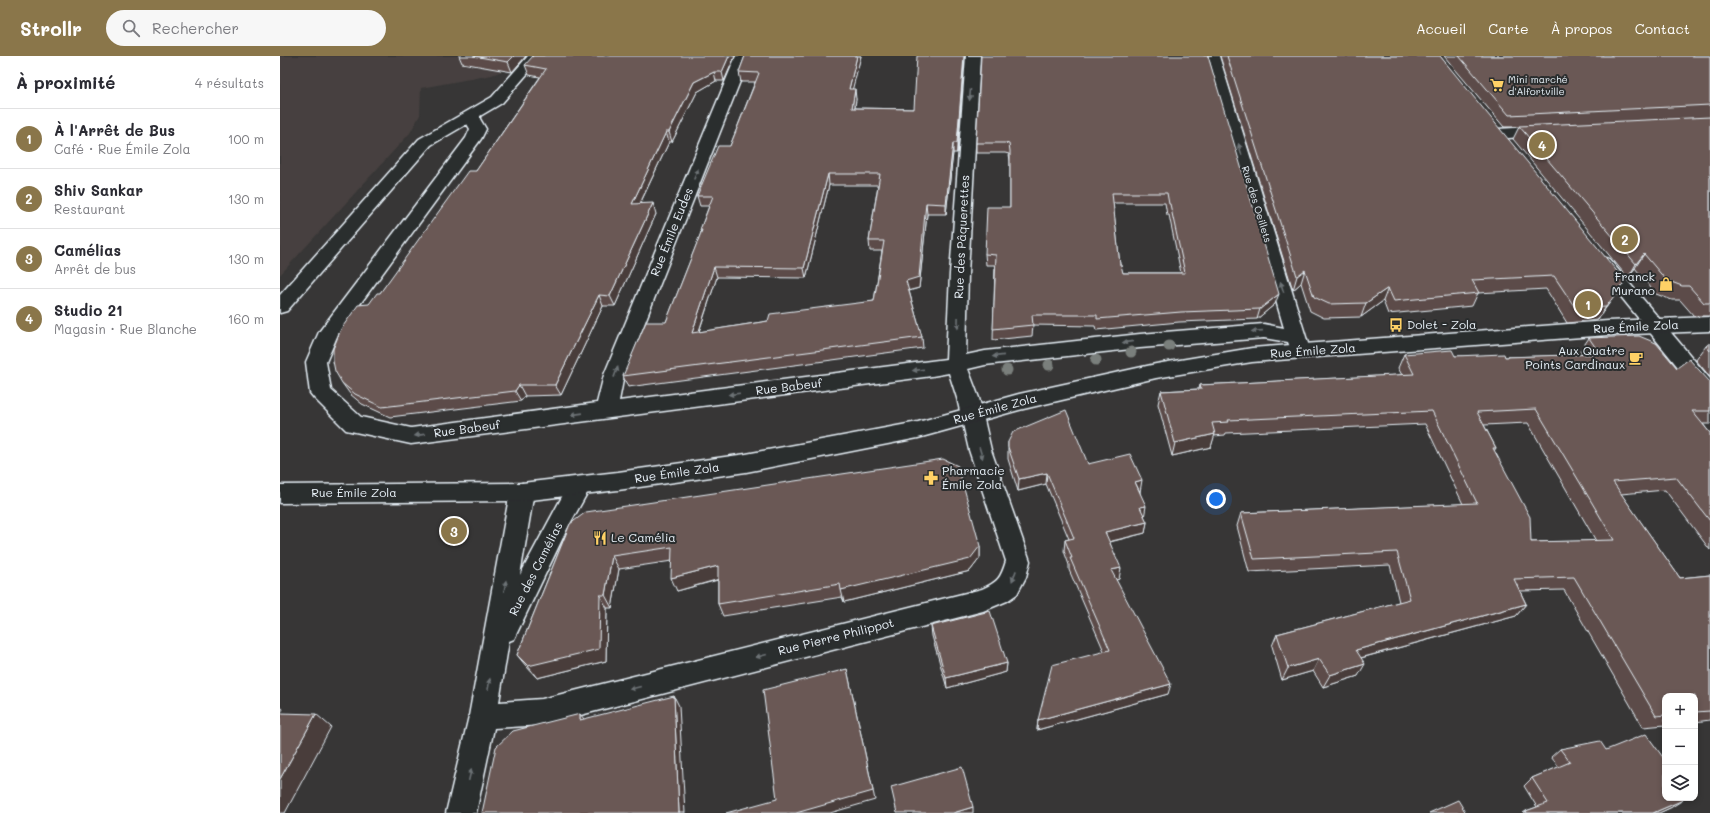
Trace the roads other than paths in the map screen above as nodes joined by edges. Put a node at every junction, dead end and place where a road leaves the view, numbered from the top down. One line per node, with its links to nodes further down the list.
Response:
1 (536, 56): 5 (street)
2 (743, 56): 15 (street, Rue Émile Eudes, one-way to 2)
3 (973, 56): 13 (street, Rue des Pâquerettes, one-way to 13)
4 (1212, 56): 12 (street, Rue des Oeillets, one-way to 4)
5 (473, 114): 9 (street); 15 (street, Rue Babeuf, one-way to 5)
6 (1564, 130): 7 (street)
7 (1498, 134)
8 (1592, 250): 11 (street)
9 (280, 307)
10 (1710, 324): 11 (street, Rue Émile Zola)
11 (1654, 326): 12 (street, Rue Émile Zola); 14 (street)
12 (1298, 344): 13 (street, Rue Émile Zola, one-way to 13); 16 (street, Rue Émile Zola)
13 (956, 364): 15 (street, Rue Babeuf, one-way to 15); 16 (street, Rue des Pâquerettes)
14 (1710, 393)
15 (606, 410)
16 (971, 415): 17 (street, Rue Émile Zola); 21 (street, Rue Pierre Philippot, one-way to 21)
17 (579, 486): 18 (street, Rue Émile Zola); 20 (street, Rue des Camélias)
18 (522, 492): 19 (street, Rue Émile Zola); 20 (street, Rue des Camélias, one-way to 18)
19 (280, 494)
20 (494, 652): 21 (street, Rue des Camélias, one-way to 20)
21 (483, 716): 22 (street, Rue des Camélias, one-way to 21)
22 (462, 813)

